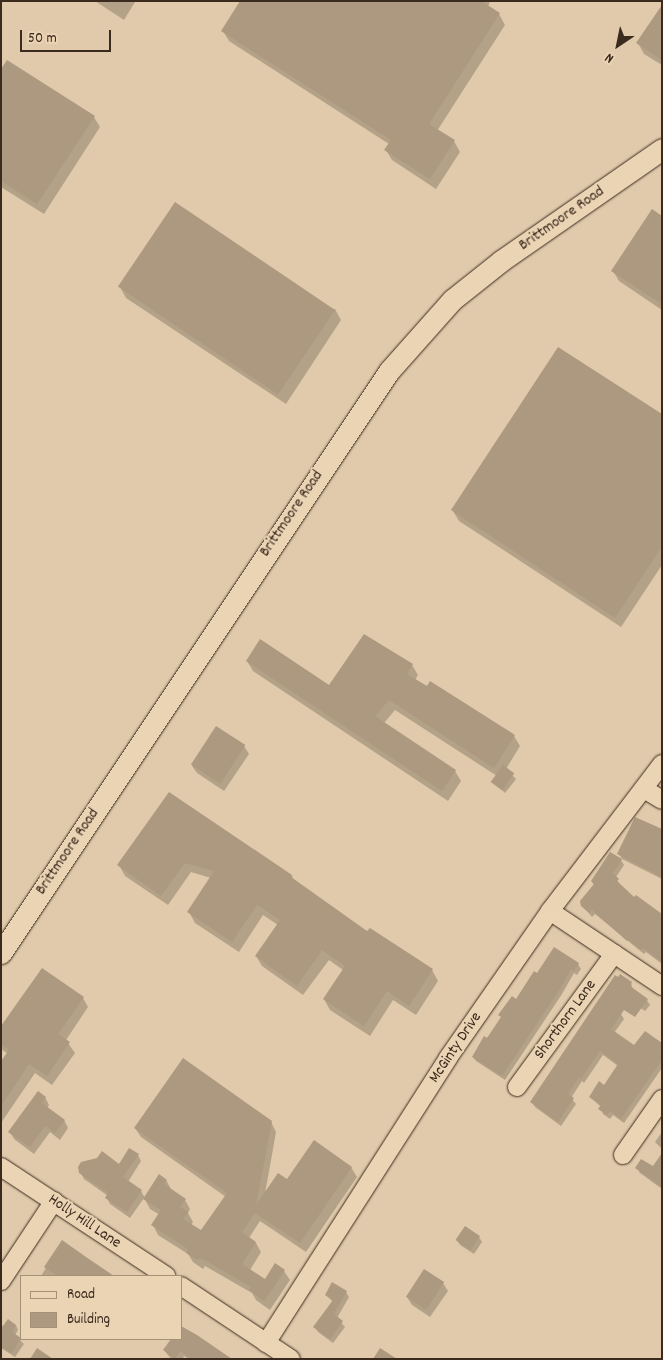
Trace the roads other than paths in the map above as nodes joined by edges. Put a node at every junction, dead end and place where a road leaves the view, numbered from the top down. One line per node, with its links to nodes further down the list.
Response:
1 (662, 149): 6 (main road, Brittmoore Road)
2 (662, 764): 3 (street, McGinty Drive)
3 (644, 789): 4 (street); 5 (street, McGinty Drive)
4 (662, 800)
5 (550, 910): 7 (street); 17 (street, McGinty Drive)
6 (1, 953)
7 (614, 954): 8 (street); 9 (street, Shorthorn Lane)
8 (662, 986)
9 (517, 1087)
10 (662, 1099): 11 (street)
11 (622, 1155)
12 (1, 1167): 13 (street, Holly Hill Lane)
13 (54, 1202): 14 (street, Holly Hill Lane); 15 (street)
14 (164, 1275)
15 (1, 1281)
16 (182, 1287): 17 (street)
17 (266, 1342): 18 (street)
18 (291, 1359)

